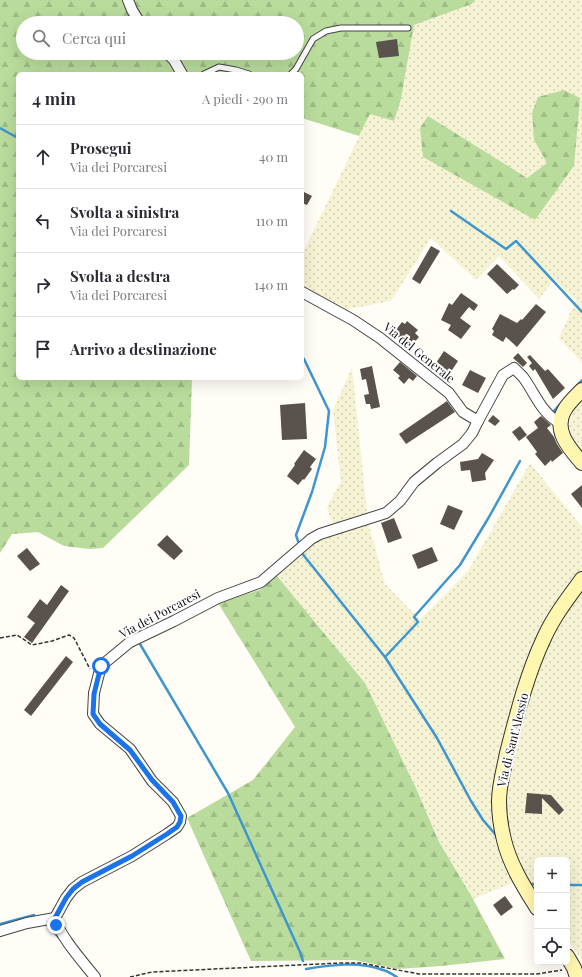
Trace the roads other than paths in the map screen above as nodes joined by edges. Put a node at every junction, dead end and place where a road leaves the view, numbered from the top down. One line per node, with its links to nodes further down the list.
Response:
1 (128, 0): 2 (street)
2 (136, 16)
3 (408, 28): 4 (lane)
4 (304, 55)
5 (174, 60): 7 (street)
6 (301, 60): 10 (lane)
7 (181, 72)
8 (208, 72): 9 (lane)
9 (242, 72)
10 (293, 72)
11 (304, 293): 13 (street, Via del Generale)
12 (582, 390): 14 (street)
13 (478, 421): 14 (street); 18 (street, Via dei Porcaresi)
14 (560, 423): 15 (street)
15 (582, 464)
16 (582, 579): 17 (street, Via di Sant'Alessio)
17 (534, 903)
18 (55, 918): 19 (street); 22 (street)
19 (0, 931)
20 (570, 962): 21 (street)
21 (576, 974)
22 (95, 977)

